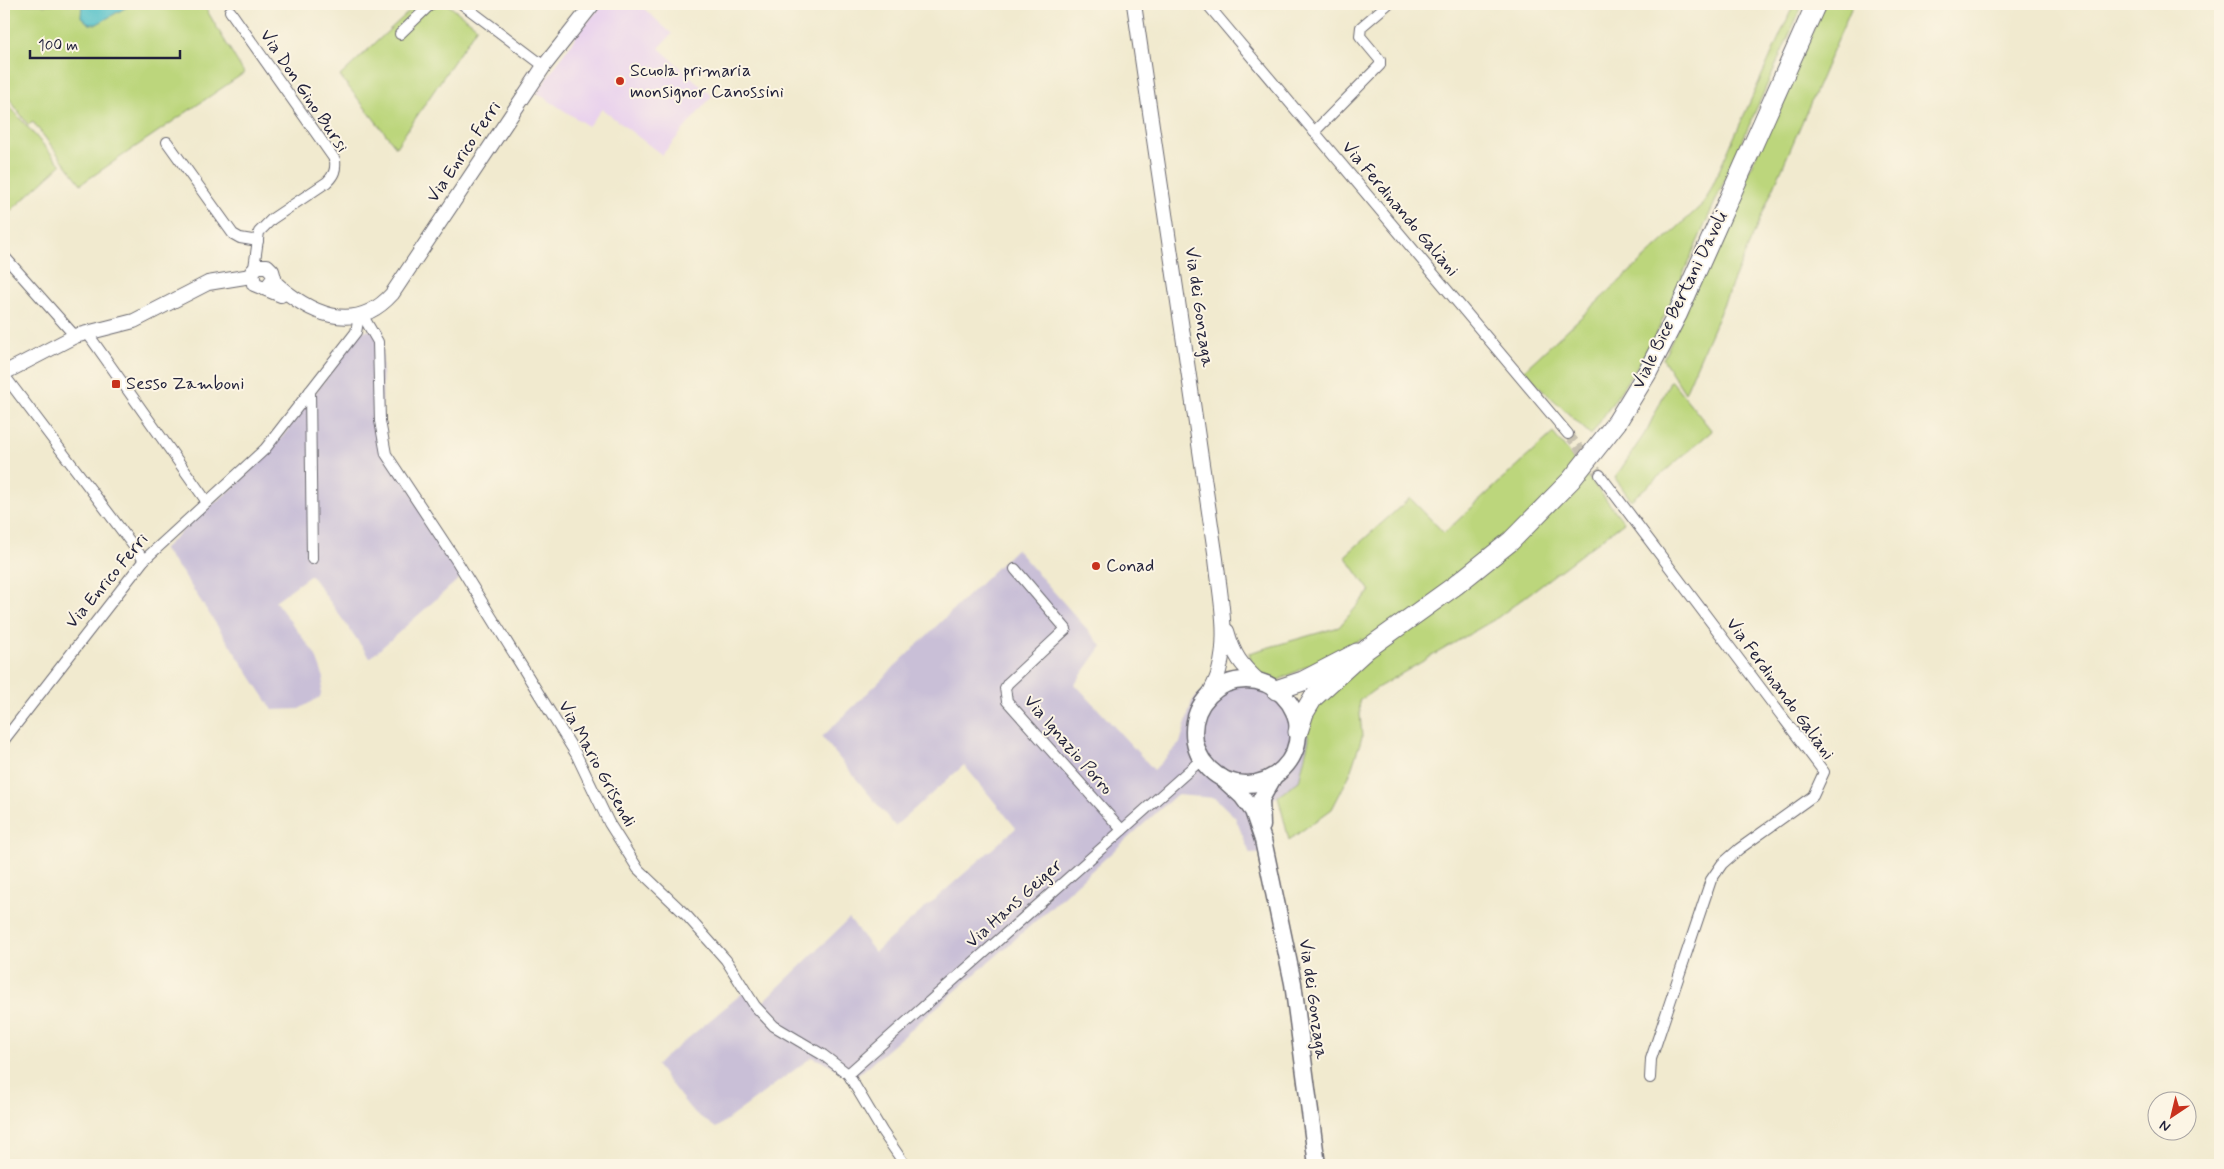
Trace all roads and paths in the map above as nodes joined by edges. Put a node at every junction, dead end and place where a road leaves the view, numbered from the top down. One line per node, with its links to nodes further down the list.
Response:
1 (431, 4): 9 (street)
2 (462, 4): 10 (street)
3 (592, 4): 10 (main road, Via Enrico Ferri)
4 (1134, 4): 26 (main road, Via dei Gonzaga)
5 (1206, 4): 11 (street, Via Ferdinando Galiani)
6 (1388, 4): 11 (street)
7 (1816, 4): 27 (highway, Viale Bice Bertani Davoli)
8 (230, 11): 13 (street, Via Don Gino Bursi)
9 (400, 34)
10 (544, 66): 16 (main road, Via Enrico Ferri)
11 (1314, 132): 20 (street, Via Ferdinando Galiani)
12 (166, 142): 13 (street)
13 (258, 243): 15 (street)
14 (4, 256): 17 (street)
15 (260, 277): 16 (main road); 17 (main road)
16 (361, 316): 19 (street, Via Enrico Ferri); 37 (street, Via Mario Grisendi)
17 (82, 335): 18 (main road); 22 (street)
18 (4, 374): 24 (street)
19 (310, 391): 22 (street, Via Enrico Ferri); 23 (street)
20 (1568, 434)
21 (1600, 475): 38 (street, Via Ferdinando Galiani)
22 (207, 502): 24 (street, Via Enrico Ferri)
23 (312, 559)
24 (144, 560): 31 (street, Via Enrico Ferri)
25 (1015, 569): 35 (street, Via Ignazio Porro)
26 (1222, 616): 28 (main road, Via dei Gonzaga); 29 (main road, Via dei Gonzaga)
27 (1367, 649): 28 (highway); 30 (highway)
28 (1268, 686): 29 (main road); 30 (main road)
29 (1208, 696): 32 (main road)
30 (1298, 732): 33 (main road)
31 (4, 740)
32 (1202, 759): 34 (main road); 35 (street, Via Hans Geiger)
33 (1274, 776): 34 (main road); 36 (main road)
34 (1220, 777): 36 (main road)
35 (1122, 830): 37 (street, Via Hans Geiger)
36 (1263, 840): 40 (main road, Via dei Gonzaga)
37 (848, 1074): 39 (street, Via Mario Grisendi)
38 (1650, 1078)
39 (906, 1165)
40 (1317, 1165)

